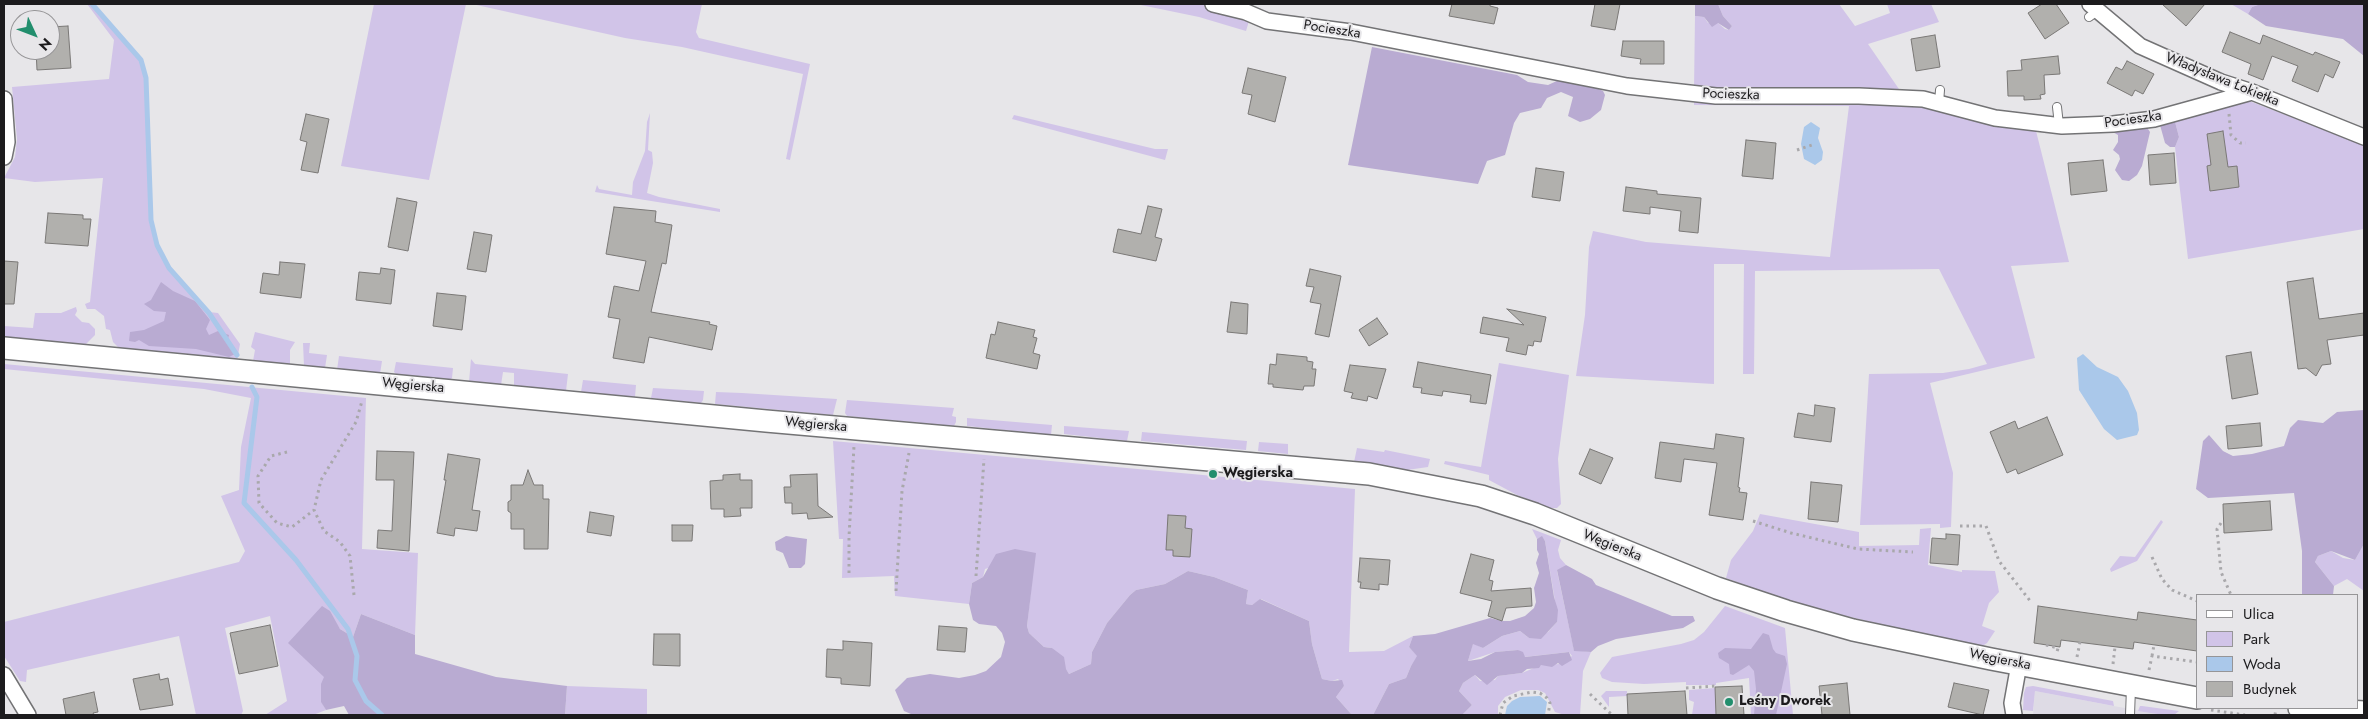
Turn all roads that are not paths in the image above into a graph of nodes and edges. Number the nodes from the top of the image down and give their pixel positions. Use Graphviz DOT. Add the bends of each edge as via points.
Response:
graph roads {
  1 [pos="1212,4"];
  2 [pos="2092,11"];
  3 [pos="2252,92"];
  4 [pos="4,99"];
  5 [pos="2057,107"];
  6 [pos="2059,125"];
  7 [pos="2364,137"];
  8 [pos="4,157"];
  9 [pos="4,348"];
  10 [pos="2019,664"];
  11 [pos="4,675"];
  12 [pos="2132,686"];
  13 [pos="2196,698"];
  14 [pos="2315,709"];
  15 [pos="2364,712"];
  16 [pos="28,715"];
  17 [pos="2014,715"];
  18 [pos="2130,715"];
  1 -- 6 [label="street, Pocieszka" via="1267,21 1398,38 1646,88 1716,96 1923,99 1939,96 1995,118"];
  2 -- 3 [label="street, Władysława Łokietka" via="2140,46 2221,82"];
  3 -- 6 [label="street, Pocieszka" via="2154,119"];
  3 -- 7 [label="street, Władysława Łokietka"];
  4 -- 8 [label="street" via="7,142"];
  5 -- 6 [label="lane"];
  9 -- 10 [label="main road, Węgierska" via="766,421 1368,474 1481,496 1535,514 1714,587 1786,611 1853,630"];
  10 -- 12 [label="main road, Węgierska"];
  10 -- 17 [label="street" via="2012,703"];
  11 -- 16 [label="street"];
  12 -- 13 [label="main road, Węgierska"];
  12 -- 18 [label="lane"];
  14 -- 15 [label="main road"];
}
